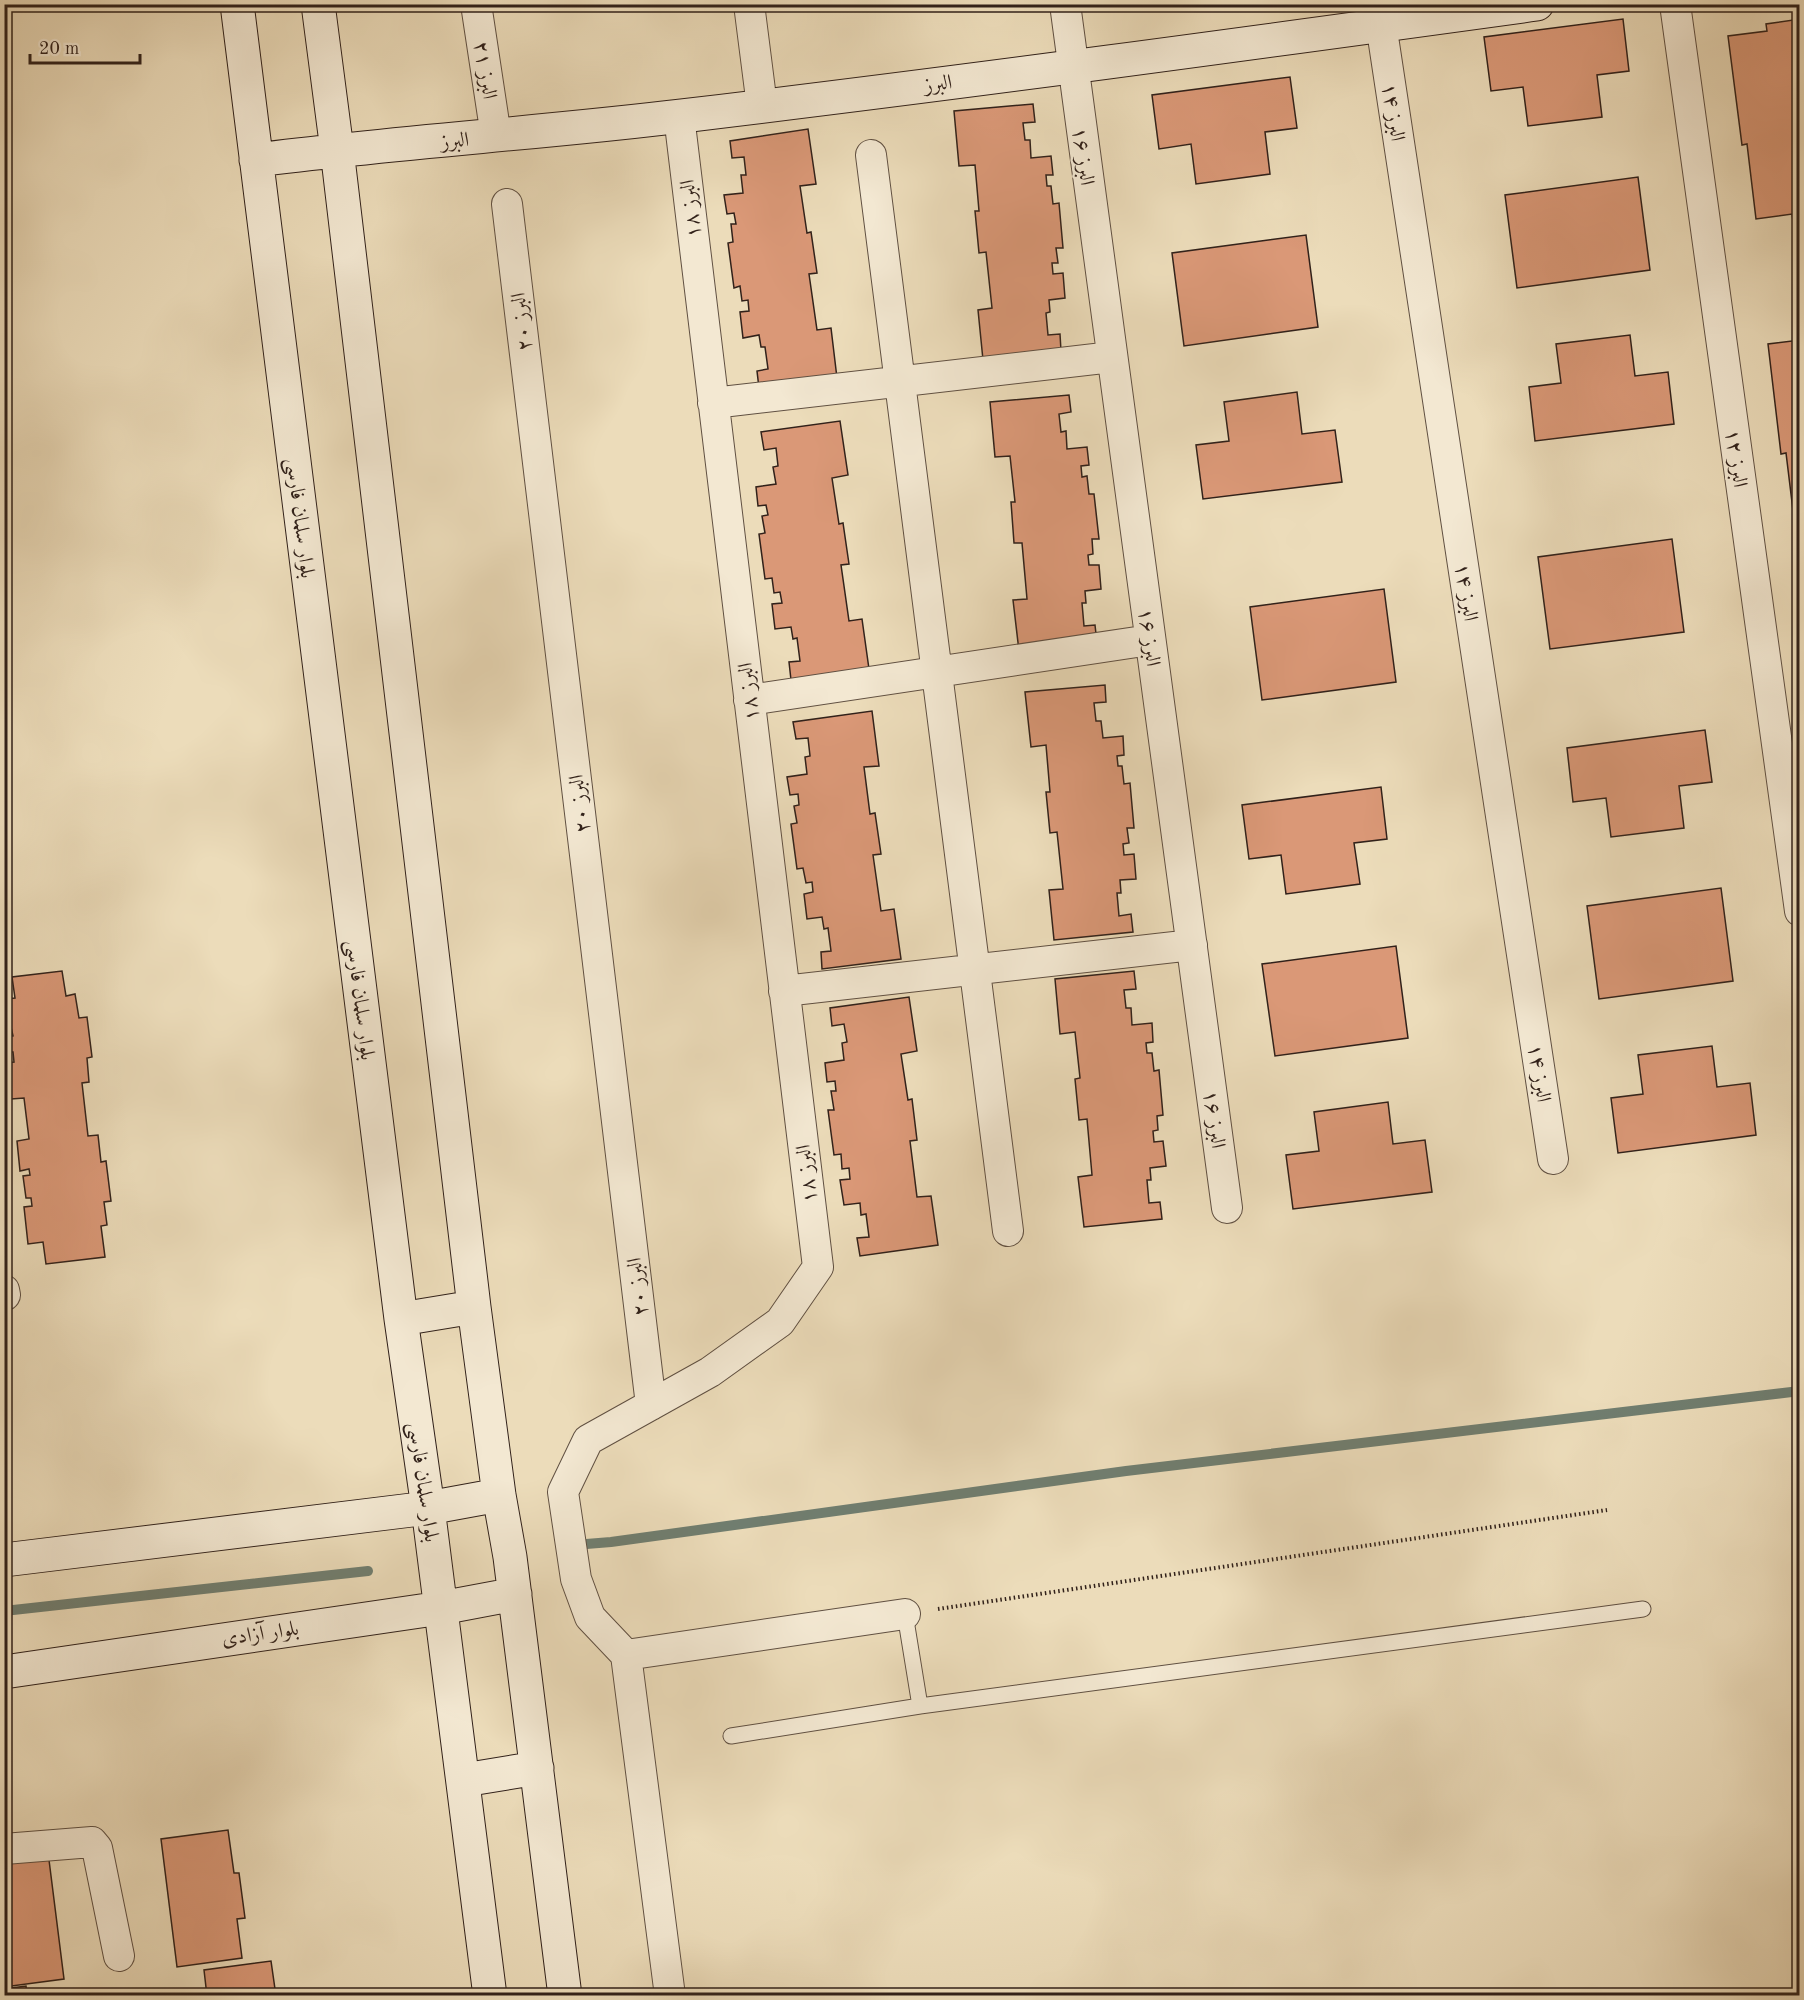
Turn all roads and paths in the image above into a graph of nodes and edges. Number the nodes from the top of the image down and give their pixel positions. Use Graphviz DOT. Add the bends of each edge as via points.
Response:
graph roads {
  1 [pos="237,4"];
  2 [pos="318,4"];
  3 [pos="476,4"];
  4 [pos="749,4"];
  5 [pos="1065,4"];
  6 [pos="1537,4"];
  7 [pos="1675,4"];
  8 [pos="1379,15"];
  9 [pos="1072,66"];
  10 [pos="762,106"];
  11 [pos="679,116"];
  12 [pos="496,136"];
  13 [pos="337,150"];
  14 [pos="871,154"];
  15 [pos="256,160"];
  16 [pos="507,204"];
  17 [pos="1112,357"];
  18 [pos="900,382"];
  19 [pos="713,403"];
  20 [pos="1150,640"];
  21 [pos="937,671"];
  22 [pos="749,700"];
  23 [pos="1800,911"];
  24 [pos="1192,945"];
  25 [pos="974,968"];
  26 [pos="784,991"];
  27 [pos="1553,1159"];
  28 [pos="1227,1208"];
  29 [pos="1008,1231"];
  30 [pos="4,1290"];
  31 [pos="5,1295"];
  32 [pos="474,1307"];
  33 [pos="401,1319"];
  34 [pos="651,1405"];
  35 [pos="499,1495"];
  36 [pos="429,1508"];
  37 [pos="1607,1510"];
  38 [pos="4,1560"];
  39 [pos="515,1594"];
  40 [pos="441,1608"];
  41 [pos="1643,1609"];
  42 [pos="905,1614"];
  43 [pos="626,1655"];
  44 [pos="4,1672"];
  45 [pos="920,1706"];
  46 [pos="731,1736"];
  47 [pos="537,1768"];
  48 [pos="464,1780"];
  49 [pos="4,1849"];
  50 [pos="118,1956"];
  51 [pos="490,1995"];
  52 [pos="565,1995"];
  53 [pos="670,1995"];
  1 -- 15 [label="main road, بلوار سلمان فارسی"];
  2 -- 13 [label="main road"];
  3 -- 12 [label="street, البرز ۲۱"];
  4 -- 10 [label="street"];
  5 -- 9 [label="street, البرز ۱۶"];
  6 -- 8 [label="main road, البرز"];
  7 -- 23 [label="street, البرز ۱۲"];
  8 -- 9 [label="main road, البرز"];
  8 -- 27 [label="street, البرز ۱۴"];
  9 -- 10 [label="main road, البرز"];
  9 -- 17 [label="street, البرز ۱۶"];
  10 -- 11 [label="main road, البرز"];
  11 -- 12 [label="main road, البرز"];
  11 -- 19 [label="street, البرز ۱۸"];
  12 -- 13 [label="main road, البرز"];
  13 -- 15 [label="main road, البرز"];
  13 -- 32 [label="main road"];
  14 -- 18 [label="street"];
  15 -- 33 [label="main road, بلوار سلمان فارسی"];
  16 -- 34 [label="street, البرز ۲۰"];
  17 -- 18 [label="street"];
  17 -- 20 [label="street, البرز ۱۶"];
  18 -- 19 [label="street"];
  18 -- 21 [label="street"];
  19 -- 22 [label="street, البرز ۱۸"];
  20 -- 21 [label="street"];
  20 -- 24 [label="street, البرز ۱۶"];
  21 -- 22 [label="street"];
  21 -- 25 [label="street"];
  22 -- 26 [label="street, البرز ۱۸"];
  24 -- 25 [label="street"];
  24 -- 28 [label="street, البرز ۱۶"];
  25 -- 26 [label="street"];
  25 -- 29 [label="street"];
  26 -- 34 [label="street, البرز ۱۸" via="818,1267 780,1322 711,1372"];
  30 -- 31 [label="street"];
  32 -- 33 [label="main road"];
  32 -- 35 [label="main road"];
  33 -- 36 [label="main road, بلوار سلمان فارسی"];
  34 -- 43 [label="street" via="588,1440 563,1492 576,1579 590,1617"];
  35 -- 36 [label="main road"];
  35 -- 39 [label="main road"];
  36 -- 38 [label="main road"];
  36 -- 40 [label="main road, بلوار سلمان فارسی"];
  37 -- 42 [label="path"];
  39 -- 40 [label="main road, بلوار آزادی"];
  39 -- 47 [label="main road"];
  40 -- 44 [label="main road, بلوار آزادی"];
  40 -- 48 [label="main road, بلوار سلمان فارسی"];
  41 -- 45 [label="lane"];
  42 -- 43 [label="street"];
  42 -- 45 [label="lane"];
  43 -- 53 [label="street"];
  45 -- 46 [label="lane"];
  47 -- 48 [label="main road"];
  47 -- 52 [label="main road"];
  48 -- 51 [label="main road, بلوار سلمان فارسی"];
  49 -- 50 [label="street" via="92,1842 97,1848"];
}
